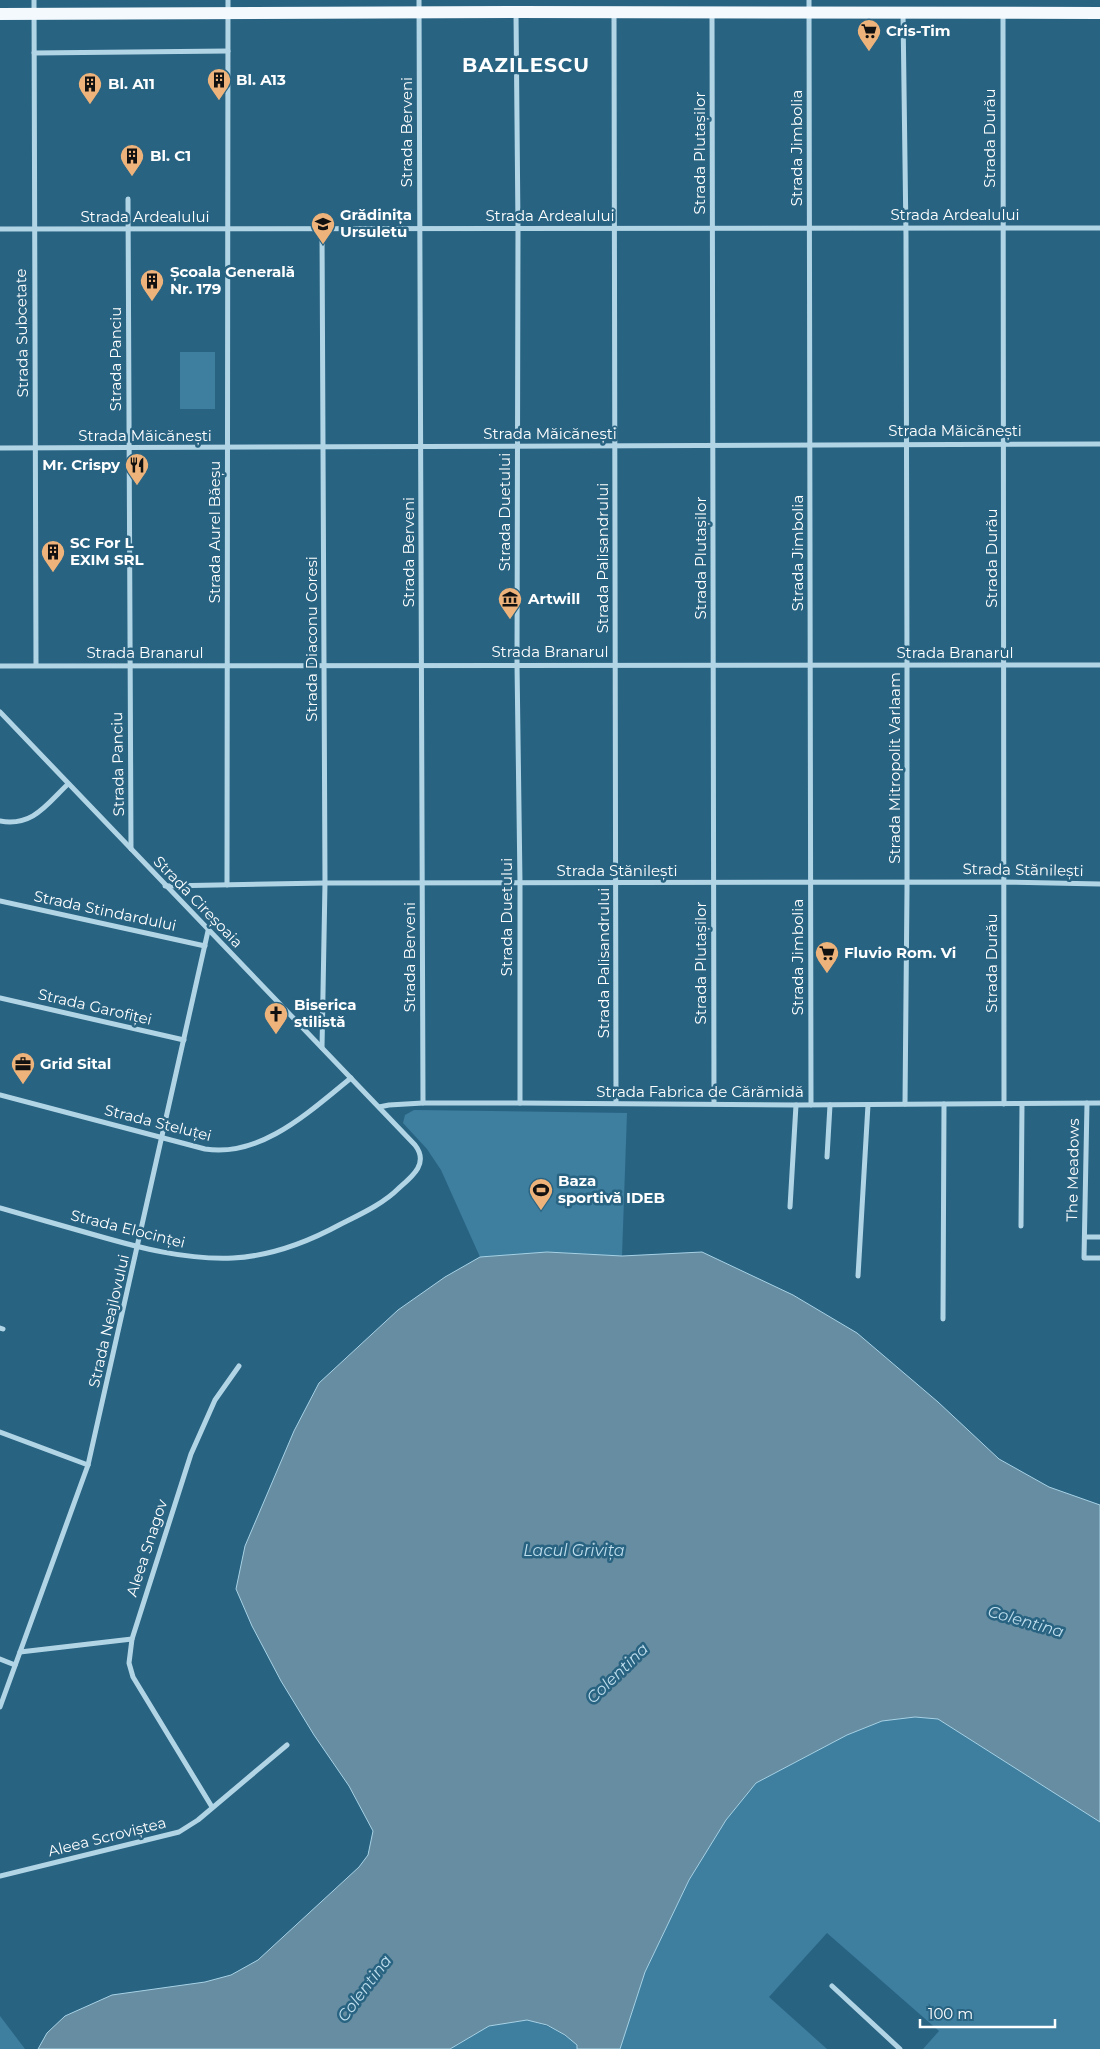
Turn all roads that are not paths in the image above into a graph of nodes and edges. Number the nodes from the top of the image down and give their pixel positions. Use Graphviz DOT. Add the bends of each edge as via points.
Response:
graph roads {
  1 [pos="34,0"];
  2 [pos="228,0"];
  3 [pos="419,6"];
  4 [pos="809,6"];
  5 [pos="516,12"];
  6 [pos="614,12"];
  7 [pos="712,12"];
  8 [pos="903,12"];
  9 [pos="1003,13"];
  10 [pos="1100,13"];
  11 [pos="0,14"];
  12 [pos="34,14"];
  13 [pos="229,14"];
  14 [pos="228,52"];
  15 [pos="34,53"];
  16 [pos="128,198"];
  17 [pos="518,228"];
  18 [pos="712,228"];
  19 [pos="810,228"];
  20 [pos="906,228"];
  21 [pos="1003,228"];
  22 [pos="1100,228"];
  23 [pos="0,229"];
  24 [pos="34,229"];
  25 [pos="128,229"];
  26 [pos="227,229"];
  27 [pos="322,229"];
  28 [pos="420,229"];
  29 [pos="616,229"];
  30 [pos="1004,443"];
  31 [pos="906,444"];
  32 [pos="1100,444"];
  33 [pos="712,445"];
  34 [pos="810,445"];
  35 [pos="517,446"];
  36 [pos="615,446"];
  37 [pos="421,447"];
  38 [pos="0,448"];
  39 [pos="36,448"];
  40 [pos="129,448"];
  41 [pos="228,448"];
  42 [pos="324,448"];
  43 [pos="517,664"];
  44 [pos="129,665"];
  45 [pos="227,665"];
  46 [pos="325,665"];
  47 [pos="422,665"];
  48 [pos="615,665"];
  49 [pos="714,665"];
  50 [pos="1005,665"];
  51 [pos="1100,665"];
  52 [pos="0,666"];
  53 [pos="36,666"];
  54 [pos="810,666"];
  55 [pos="907,666"];
  56 [pos="0,712"];
  57 [pos="68,784"];
  58 [pos="0,821"];
  59 [pos="131,850"];
  60 [pos="811,882"];
  61 [pos="908,882"];
  62 [pos="1004,882"];
  63 [pos="325,883"];
  64 [pos="422,883"];
  65 [pos="520,883"];
  66 [pos="616,883"];
  67 [pos="713,883"];
  68 [pos="1100,884"];
  69 [pos="227,885"];
  70 [pos="165,886"];
  71 [pos="0,901"];
  72 [pos="208,931"];
  73 [pos="205,946"];
  74 [pos="0,998"];
  75 [pos="184,1040"];
  76 [pos="322,1048"];
  77 [pos="350,1078"];
  78 [pos="0,1095"];
  79 [pos="520,1103"];
  80 [pos="616,1103"];
  81 [pos="1086,1103"];
  82 [pos="1100,1103"];
  83 [pos="423,1104"];
  84 [pos="714,1104"];
  85 [pos="905,1104"];
  86 [pos="944,1104"];
  87 [pos="1004,1104"];
  88 [pos="1022,1104"];
  89 [pos="796,1105"];
  90 [pos="811,1105"];
  91 [pos="830,1105"];
  92 [pos="868,1105"];
  93 [pos="379,1107"];
  94 [pos="162,1138"];
  95 [pos="827,1157"];
  96 [pos="790,1207"];
  97 [pos="0,1208"];
  98 [pos="1021,1226"];
  99 [pos="1085,1237"];
  100 [pos="1100,1237"];
  101 [pos="138,1247"];
  102 [pos="1100,1258"];
  103 [pos="858,1276"];
  104 [pos="943,1319"];
  105 [pos="239,1366"];
  106 [pos="0,1432"];
  107 [pos="88,1466"];
  108 [pos="132,1639"];
  109 [pos="20,1652"];
  110 [pos="0,1660"];
  111 [pos="15,1665"];
  112 [pos="0,1707"];
  113 [pos="287,1745"];
  114 [pos="212,1807"];
  115 [pos="0,1876"];
  116 [pos="832,1986"];
  117 [pos="900,2049"];
  1 -- 12 [label="street, Strada Subcetate"];
  2 -- 13 [label="street, Strada Aurel Băeșu"];
  3 -- 5 [label="main road"];
  3 -- 13 [label="main road"];
  3 -- 28 [label="street, Strada Berveni"];
  4 -- 7 [label="main road"];
  4 -- 8 [label="main road"];
  4 -- 19 [label="street, Strada Jimbolia"];
  5 -- 6 [label="main road"];
  5 -- 17 [label="street, Strada Duetului"];
  6 -- 7 [label="main road"];
  6 -- 29 [label="street, Strada Palisandrului"];
  7 -- 18 [label="street, Strada Plutașilor"];
  8 -- 9 [label="main road"];
  8 -- 20 [label="street, Strada Mitropolit Varlaam"];
  9 -- 10 [label="main road"];
  9 -- 21 [label="street, Strada Durău"];
  11 -- 12 [label="main road"];
  12 -- 13 [label="main road"];
  12 -- 15 [label="street, Strada Subcetate"];
  13 -- 14 [label="street, Strada Aurel Băeșu"];
  14 -- 15 [label="street"];
  14 -- 26 [label="street, Strada Aurel Băeșu"];
  15 -- 24 [label="street, Strada Subcetate"];
  16 -- 25 [label="street, Strada Panciu"];
  17 -- 28 [label="street, Strada Ardealului"];
  17 -- 29 [label="street, Strada Ardealului"];
  17 -- 35 [label="street, Strada Duetului"];
  18 -- 19 [label="street, Strada Ardealului"];
  18 -- 29 [label="street, Strada Ardealului"];
  18 -- 33 [label="street, Strada Plutașilor"];
  19 -- 20 [label="street, Strada Ardealului"];
  19 -- 34 [label="street, Strada Jimbolia"];
  20 -- 21 [label="street, Strada Ardealului"];
  20 -- 31 [label="street, Strada Mitropolit Varlaam"];
  21 -- 22 [label="street, Strada Ardealului"];
  21 -- 30 [label="street, Strada Durău"];
  23 -- 24 [label="street, Strada Ardealului"];
  24 -- 25 [label="street, Strada Ardealului"];
  24 -- 39 [label="street, Strada Subcetate"];
  25 -- 26 [label="street, Strada Ardealului"];
  25 -- 40 [label="street, Strada Panciu"];
  26 -- 27 [label="street, Strada Ardealului"];
  26 -- 41 [label="street, Strada Aurel Băeșu"];
  27 -- 28 [label="street, Strada Ardealului"];
  27 -- 42 [label="street, Strada Diaconu Coresi"];
  28 -- 37 [label="street, Strada Berveni"];
  29 -- 36 [label="street, Strada Palisandrului"];
  30 -- 31 [label="street, Strada Măicănești"];
  30 -- 32 [label="street, Strada Măicănești"];
  30 -- 50 [label="street, Strada Durău"];
  31 -- 34 [label="street, Strada Măicănești"];
  31 -- 55 [label="street, Strada Mitropolit Varlaam"];
  33 -- 34 [label="street, Strada Măicănești"];
  33 -- 36 [label="street, Strada Măicănești"];
  33 -- 49 [label="street, Strada Plutașilor"];
  34 -- 54 [label="street, Strada Jimbolia"];
  35 -- 36 [label="street, Strada Măicănești"];
  35 -- 37 [label="street, Strada Măicănești"];
  35 -- 43 [label="street, Strada Duetului"];
  36 -- 48 [label="street, Strada Palisandrului"];
  37 -- 42 [label="street, Strada Măicănești"];
  37 -- 47 [label="street, Strada Berveni"];
  38 -- 39 [label="street, Strada Măicănești"];
  39 -- 40 [label="street, Strada Măicănești"];
  39 -- 53 [label="street, Strada Subcetate"];
  40 -- 41 [label="street, Strada Măicănești"];
  40 -- 44 [label="street, Strada Panciu"];
  41 -- 42 [label="street, Strada Măicănești"];
  41 -- 45 [label="street, Strada Aurel Băeșu"];
  42 -- 46 [label="street, Strada Diaconu Coresi"];
  43 -- 47 [label="street, Strada Branarul"];
  43 -- 48 [label="street, Strada Branarul"];
  43 -- 65 [label="street, Strada Duetului"];
  44 -- 45 [label="street, Strada Branarul"];
  44 -- 53 [label="street, Strada Branarul"];
  44 -- 59 [label="street, Strada Panciu"];
  45 -- 46 [label="street, Strada Branarul"];
  45 -- 69 [label="street, Strada Aurel Băeșu"];
  46 -- 47 [label="street, Strada Branarul"];
  46 -- 63 [label="street, Strada Diaconu Coresi"];
  47 -- 64 [label="street, Strada Berveni"];
  48 -- 49 [label="street, Strada Branarul"];
  48 -- 66 [label="street, Strada Palisandrului"];
  49 -- 54 [label="street, Strada Branarul"];
  49 -- 67 [label="street, Strada Plutașilor"];
  50 -- 51 [label="street, Strada Branarul"];
  50 -- 55 [label="street, Strada Branarul"];
  50 -- 62 [label="street, Strada Durău"];
  52 -- 53 [label="street, Strada Branarul"];
  54 -- 55 [label="street, Strada Branarul"];
  54 -- 60 [label="street, Strada Jimbolia"];
  55 -- 61 [label="street, Strada Mitropolit Varlaam"];
  56 -- 57 [label="street, Strada Cireșoaia"];
  57 -- 58 [label="street" via="33,817 19,822"];
  57 -- 59 [label="street, Strada Cireșoaia"];
  59 -- 70 [label="street, Strada Cireșoaia"];
  60 -- 61 [label="street, Strada Stănilești"];
  60 -- 67 [label="street, Strada Stănilești"];
  60 -- 90 [label="street, Strada Jimbolia"];
  61 -- 62 [label="street, Strada Stănilești"];
  61 -- 85 [label="street, Strada Mitropolit Varlaam"];
  62 -- 68 [label="street, Strada Stănilești"];
  62 -- 87 [label="street, Strada Durău"];
  63 -- 64 [label="street, Strada Stănilești"];
  63 -- 69 [label="street, Strada Stănilești"];
  63 -- 76 [label="street, Strada Diaconu Coresi"];
  64 -- 65 [label="street, Strada Stănilești"];
  64 -- 83 [label="street, Strada Berveni"];
  65 -- 66 [label="street, Strada Stănilești"];
  65 -- 79 [label="street, Strada Duetului"];
  66 -- 67 [label="street, Strada Stănilești"];
  66 -- 80 [label="street, Strada Palisandrului"];
  67 -- 84 [label="street, Strada Plutașilor"];
  69 -- 70 [label="street, Strada Stănilești"];
  70 -- 72 [label="street, Strada Cireșoaia"];
  71 -- 73 [label="street, Strada Stindardului"];
  72 -- 73 [label="street, Strada Neajlovului"];
  72 -- 76 [label="street, Strada Cireșoaia"];
  73 -- 75 [label="street, Strada Neajlovului"];
  74 -- 75 [label="street, Strada Garofiței"];
  75 -- 94 [label="street, Strada Neajlovului"];
  76 -- 77 [label="street, Strada Cireșoaia"];
  77 -- 93 [label="street, Strada Cireșoaia"];
  77 -- 94 [label="street, Strada Steluței" via="288,1126 242,1148 217,1151"];
  78 -- 94 [label="street, Strada Steluței"];
  79 -- 80 [label="street, Strada Fabrica de Cărămidă"];
  79 -- 83 [label="street, Strada Fabrica de Cărămidă"];
  80 -- 84 [label="street, Strada Fabrica de Cărămidă"];
  81 -- 82 [label="street, Strada Fabrica de Cărămidă"];
  81 -- 88 [label="street, Strada Fabrica de Cărămidă"];
  81 -- 99 [label="street, The Meadows"];
  83 -- 93 [label="street, Strada Fabrica de Cărămidă"];
  84 -- 89 [label="street, Strada Fabrica de Cărămidă"];
  85 -- 86 [label="street, Strada Fabrica de Cărămidă"];
  85 -- 92 [label="street, Strada Fabrica de Cărămidă"];
  86 -- 87 [label="street, Strada Fabrica de Cărămidă"];
  86 -- 104 [label="street"];
  87 -- 88 [label="street, Strada Fabrica de Cărămidă"];
  88 -- 98 [label="street"];
  89 -- 90 [label="street, Strada Fabrica de Cărămidă"];
  89 -- 96 [label="street"];
  90 -- 91 [label="street, Strada Fabrica de Cărămidă"];
  91 -- 92 [label="street, Strada Fabrica de Cărămidă"];
  91 -- 95 [label="street"];
  92 -- 103 [label="street"];
  93 -- 101 [label="street, Strada Elocinței" via="420,1152 421,1163 397,1191 354,1218 323,1234 260,1255 209,1258"];
  94 -- 101 [label="street, Strada Neajlovului"];
  97 -- 101 [label="street, Strada Elocinței"];
  99 -- 100 [label="street, The Meadows"];
  99 -- 102 [label="street, The Meadows" via="1084,1258"];
  101 -- 107 [label="street, Strada Neajlovului"];
  105 -- 108 [label="street, Aleea Snagov" via="215,1400 191,1454"];
  106 -- 107 [label="street"];
  107 -- 109 [label="street, Strada Neajlovului"];
  108 -- 109 [label="street"];
  108 -- 114 [label="street" via="129,1663 133,1677"];
  109 -- 111 [label="street, Strada Neajlovului"];
  110 -- 111 [label="street"];
  111 -- 112 [label="street, Strada Neajlovului"];
  113 -- 114 [label="street, Aleea Scroviștea"];
  114 -- 115 [label="street, Aleea Scroviștea" via="179,1832"];
  116 -- 117 [label="street"];
}
